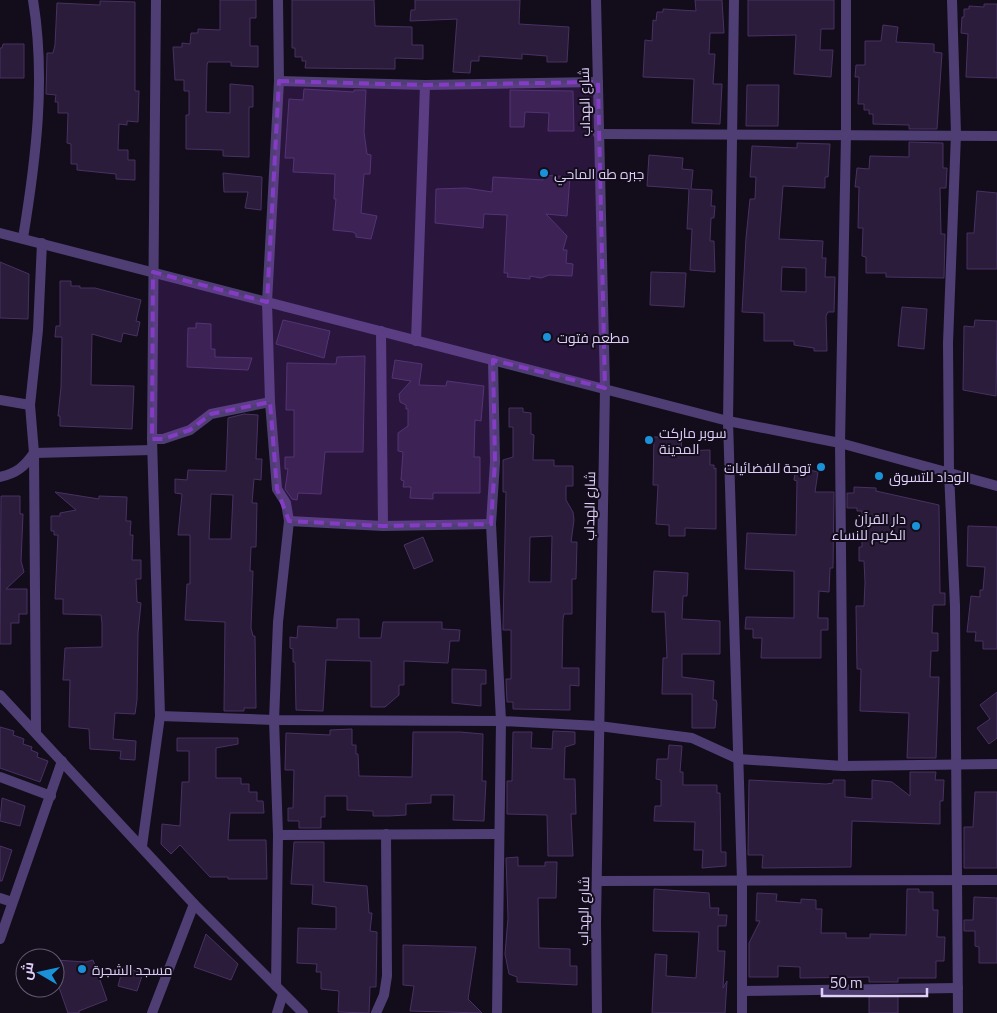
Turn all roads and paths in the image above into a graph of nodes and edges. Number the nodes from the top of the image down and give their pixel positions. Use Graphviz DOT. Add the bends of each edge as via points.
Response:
graph roads {
  1 [pos="33,0"];
  2 [pos="156,0"];
  3 [pos="278,0"];
  4 [pos="596,0"];
  5 [pos="734,0"];
  6 [pos="846,0"];
  7 [pos="952,0"];
  8 [pos="279,81"];
  9 [pos="598,82"];
  10 [pos="425,85"];
  11 [pos="598,134"];
  12 [pos="956,134"];
  13 [pos="734,135"];
  14 [pos="846,135"];
  15 [pos="997,136"];
  16 [pos="0,233"];
  17 [pos="23,238"];
  18 [pos="42,243"];
  19 [pos="153,272"];
  20 [pos="267,302"];
  21 [pos="381,331"];
  22 [pos="416,341"];
  23 [pos="493,360"];
  24 [pos="605,388"];
  25 [pos="0,400"];
  26 [pos="270,402"];
  27 [pos="30,405"];
  28 [pos="728,421"];
  29 [pos="152,439"];
  30 [pos="840,443"];
  31 [pos="152,450"];
  32 [pos="34,452"];
  33 [pos="949,472"];
  34 [pos="0,477"];
  35 [pos="997,486"];
  36 [pos="289,521"];
  37 [pos="490,524"];
  38 [pos="383,526"];
  39 [pos="0,695"];
  40 [pos="160,716"];
  41 [pos="274,720"];
  42 [pos="501,721"];
  43 [pos="599,726"];
  44 [pos="36,731"];
  45 [pos="738,759"];
  46 [pos="62,761"];
  47 [pos="997,764"];
  48 [pos="955,765"];
  49 [pos="843,766"];
  50 [pos="0,777"];
  51 [pos="51,796"];
  52 [pos="386,834"];
  53 [pos="499,834"];
  54 [pos="278,835"];
  55 [pos="142,846"];
  56 [pos="957,880"];
  57 [pos="997,880"];
  58 [pos="597,881"];
  59 [pos="742,881"];
  60 [pos="0,898"];
  61 [pos="12,902"];
  62 [pos="194,904"];
  63 [pos="0,939"];
  64 [pos="958,988"];
  65 [pos="280,990"];
  66 [pos="742,990"];
  67 [pos="152,1013"];
  68 [pos="277,1013"];
  69 [pos="303,1013"];
  70 [pos="376,1013"];
  71 [pos="497,1013"];
  72 [pos="597,1013"];
  73 [pos="742,1013"];
  74 [pos="958,1013"];
  1 -- 17 [label="street" via="38,42 38,124"];
  2 -- 19 [label="street"];
  3 -- 8 [label="street"];
  4 -- 9 [label="street, شارع الهداب"];
  5 -- 13 [label="street"];
  6 -- 14 [label="street"];
  7 -- 12 [label="street"];
  8 -- 10 [label="street"];
  8 -- 20 [label="street"];
  9 -- 10 [label="street"];
  9 -- 11 [label="street, شارع الهداب"];
  10 -- 22 [label="street"];
  11 -- 13 [label="street"];
  11 -- 24 [label="street, شارع الهداب"];
  12 -- 14 [label="street"];
  12 -- 15 [label="street"];
  12 -- 33 [label="street" via="948,343"];
  13 -- 14 [label="street"];
  13 -- 28 [label="street"];
  14 -- 30 [label="street"];
  16 -- 17 [label="street"];
  17 -- 18 [label="street"];
  18 -- 19 [label="street"];
  18 -- 27 [label="street"];
  19 -- 20 [label="street"];
  19 -- 29 [label="street"];
  20 -- 21 [label="street"];
  20 -- 26 [label="street"];
  21 -- 22 [label="street"];
  21 -- 38 [label="street"];
  22 -- 23 [label="street"];
  23 -- 24 [label="street"];
  23 -- 37 [label="street" via="495,462"];
  24 -- 28 [label="street"];
  24 -- 43 [label="street, شارع الهداب"];
  25 -- 27 [label="street"];
  26 -- 29 [label="street" via="211,414 190,430 163,439"];
  26 -- 36 [label="street" via="277,488 286,503"];
  27 -- 32 [label="street"];
  28 -- 30 [label="street"];
  28 -- 45 [label="street"];
  29 -- 31 [label="street"];
  30 -- 33 [label="street"];
  30 -- 49 [label="street"];
  31 -- 32 [label="street"];
  31 -- 40 [label="street"];
  32 -- 34 [label="street" via="24,468"];
  32 -- 44 [label="street"];
  33 -- 35 [label="street"];
  33 -- 48 [label="street" via="955,606"];
  36 -- 38 [label="street"];
  36 -- 41 [label="street" via="278,622"];
  37 -- 38 [label="street"];
  37 -- 42 [label="street"];
  39 -- 44 [label="street"];
  40 -- 41 [label="street"];
  40 -- 55 [label="street"];
  41 -- 42 [label="street"];
  41 -- 54 [label="street"];
  42 -- 43 [label="street"];
  42 -- 53 [label="street"];
  43 -- 45 [label="street" via="692,738"];
  43 -- 58 [label="street, شارع الهداب"];
  44 -- 46 [label="street"];
  45 -- 49 [label="street"];
  45 -- 59 [label="street"];
  46 -- 51 [label="street"];
  46 -- 55 [label="street"];
  47 -- 48 [label="street"];
  48 -- 49 [label="street"];
  48 -- 56 [label="street"];
  50 -- 51 [label="street"];
  51 -- 61 [label="street"];
  52 -- 53 [label="street"];
  52 -- 54 [label="street"];
  52 -- 70 [label="street" via="387,976 384,995"];
  53 -- 71 [label="street"];
  54 -- 65 [label="street"];
  55 -- 62 [label="street"];
  56 -- 57 [label="street"];
  56 -- 59 [label="street"];
  56 -- 64 [label="street"];
  58 -- 59 [label="street"];
  58 -- 72 [label="street, شارع الهداب"];
  59 -- 66 [label="street"];
  60 -- 61 [label="street"];
  61 -- 63 [label="street"];
  62 -- 65 [label="street"];
  62 -- 67 [label="street"];
  64 -- 66 [label="street"];
  64 -- 74 [label="street"];
  65 -- 68 [label="street"];
  65 -- 69 [label="street"];
  66 -- 73 [label="street"];
}
